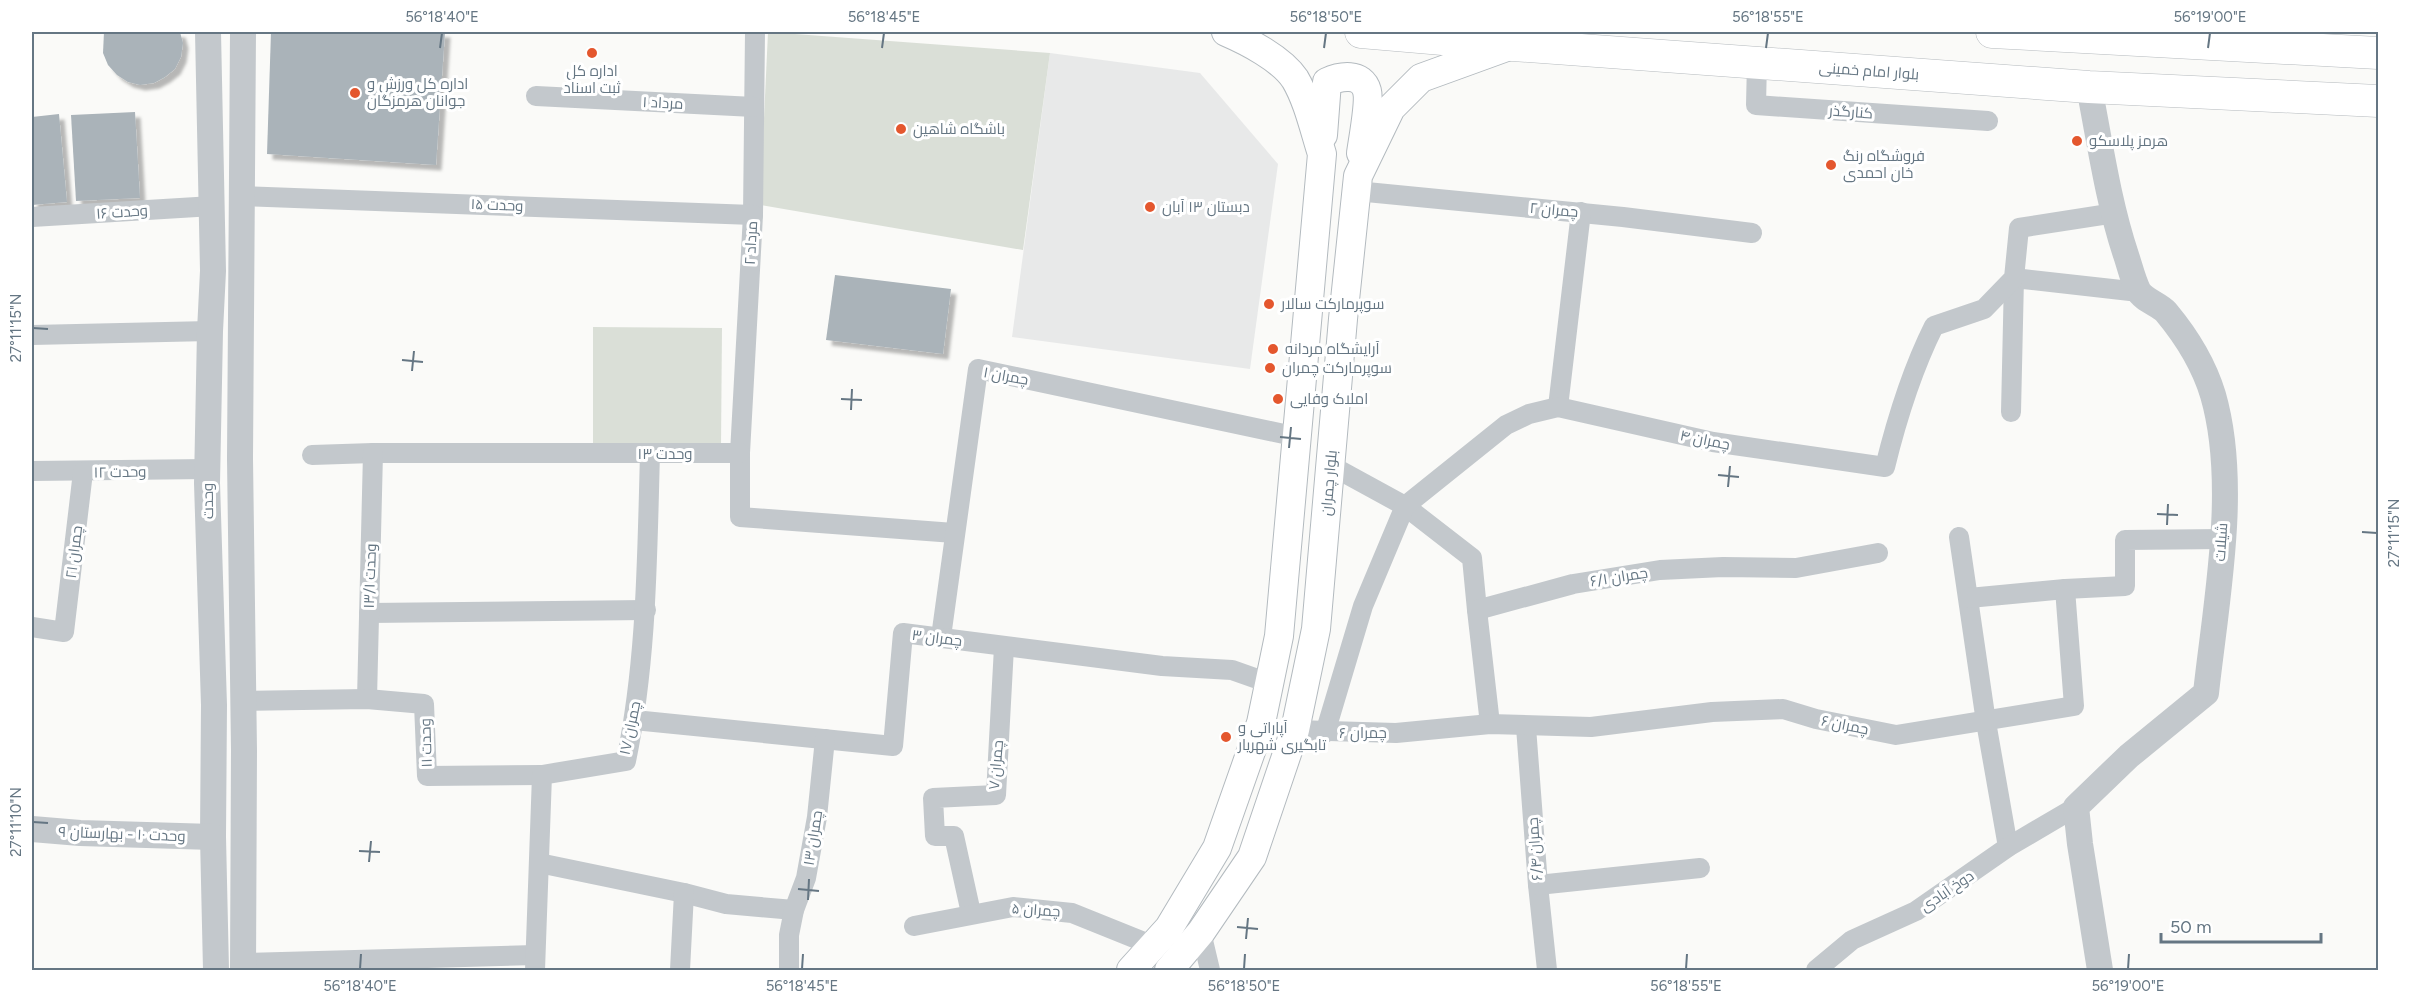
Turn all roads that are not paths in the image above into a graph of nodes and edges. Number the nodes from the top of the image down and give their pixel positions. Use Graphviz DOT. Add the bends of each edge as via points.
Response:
graph roads {
  1 [pos="208,32"];
  2 [pos="243,32"];
  3 [pos="755,32"];
  4 [pos="1226,32"];
  5 [pos="1361,32"];
  6 [pos="1992,32"];
  7 [pos="1513,45"];
  8 [pos="2379,53"];
  9 [pos="1757,62"];
  10 [pos="2089,87"];
  11 [pos="536,96"];
  12 [pos="2379,101"];
  13 [pos="754,107"];
  14 [pos="1988,121"];
  15 [pos="1322,154"];
  16 [pos="1357,183"];
  17 [pos="242,196"];
  18 [pos="213,206"];
  19 [pos="1581,212"];
  20 [pos="2115,213"];
  21 [pos="753,215"];
  22 [pos="32,217"];
  23 [pos="1752,233"];
  24 [pos="2014,278"];
  25 [pos="2139,292"];
  26 [pos="210,331"];
  27 [pos="32,336"];
  28 [pos="1558,408"];
  29 [pos="2011,412"];
  30 [pos="1298,437"];
  31 [pos="373,453"];
  32 [pos="740,453"];
  33 [pos="650,454"];
  34 [pos="312,455"];
  35 [pos="1330,465"];
  36 [pos="208,469"];
  37 [pos="32,471"];
  38 [pos="83,472"];
  39 [pos="1405,506"];
  40 [pos="954,532"];
  41 [pos="1959,537"];
  42 [pos="2223,539"];
  43 [pos="1878,553"];
  44 [pos="2065,589"];
  45 [pos="1969,598"];
  46 [pos="646,610"];
  47 [pos="1477,610"];
  48 [pos="369,613"];
  49 [pos="32,627"];
  50 [pos="941,638"];
  51 [pos="1004,647"];
  52 [pos="1269,683"];
  53 [pos="367,699"];
  54 [pos="244,701"];
  55 [pos="634,720"];
  56 [pos="1986,722"];
  57 [pos="1261,723"];
  58 [pos="1490,724"];
  59 [pos="1526,727"];
  60 [pos="1295,730"];
  61 [pos="1324,733"];
  62 [pos="825,740"];
  63 [pos="542,775"];
  64 [pos="2076,807"];
  65 [pos="32,829"];
  66 [pos="213,837"];
  67 [pos="2008,847"];
  68 [pos="539,863"];
  69 [pos="1700,868"];
  70 [pos="1538,885"];
  71 [pos="244,887"];
  72 [pos="214,888"];
  73 [pos="684,893"];
  74 [pos="794,910"];
  75 [pos="971,913"];
  76 [pos="914,926"];
  77 [pos="1202,932"];
  78 [pos="1154,946"];
  79 [pos="535,963"];
  80 [pos="216,967"];
  81 [pos="243,967"];
  82 [pos="680,970"];
  83 [pos="789,970"];
  84 [pos="1131,970"];
  85 [pos="1169,970"];
  86 [pos="1210,970"];
  87 [pos="1547,970"];
  88 [pos="1816,970"];
  89 [pos="2100,970"];
  1 -- 18 [label="street, وحدت"];
  2 -- 17 [label="street"];
  3 -- 13 [label="street, مرداد ۲"];
  4 -- 15 [label="main road" via="1269,55 1294,77"];
  5 -- 7 [label="main road, بلوار امام خمینی"];
  6 -- 8 [label="main road"];
  7 -- 9 [label="main road, بلوار امام خمینی"];
  7 -- 16 [label="main road, بلوار چمران" via="1421,78 1391,108"];
  9 -- 10 [label="main road, بلوار امام خمینی"];
  9 -- 14 [label="street, کنارگذر" via="1756,105"];
  10 -- 12 [label="main road, بلوار امام خمینی"];
  10 -- 20 [label="street"];
  11 -- 13 [label="street, مرداد ۱"];
  13 -- 21 [label="street, مرداد ۲"];
  15 -- 16 [label="main road" via="1327,82 1338,77 1362,81 1368,92"];
  15 -- 30 [label="main road"];
  16 -- 19 [label="street, چمران ۲"];
  16 -- 35 [label="main road, بلوار چمران"];
  17 -- 21 [label="street, وحدت ۱۵"];
  17 -- 54 [label="street" via="240,459"];
  18 -- 22 [label="street, وحدت ۱۶"];
  18 -- 26 [label="street, وحدت"];
  19 -- 23 [label="street, چمران ۲"];
  19 -- 28 [label="street"];
  20 -- 24 [label="street" via="2019,228"];
  20 -- 25 [label="street"];
  21 -- 32 [label="street, مرداد ۲"];
  24 -- 25 [label="street"];
  24 -- 28 [label="street, چمران ۴" via="1984,309 1934,327 1916,362 1885,467 1713,442"];
  24 -- 29 [label="street"];
  25 -- 42 [label="street, شیلات" via="2165,311 2194,351 2212,394 2220,428"];
  26 -- 27 [label="street"];
  26 -- 36 [label="street, وحدت"];
  28 -- 39 [label="street, چمران ۴" via="1529,414 1506,425"];
  30 -- 40 [label="street, چمران ۱" via="978,369"];
  30 -- 52 [label="main road" via="1280,636"];
  31 -- 33 [label="street, وحدت ۱۳"];
  31 -- 34 [label="street, وحدت ۱۳"];
  31 -- 48 [label="street, وحدت ۱۳/۱"];
  32 -- 33 [label="street, وحدت ۱۳"];
  32 -- 40 [label="street" via="740,517"];
  33 -- 46 [label="street, چمران ۱۷"];
  35 -- 39 [label="street"];
  35 -- 60 [label="main road, بلوار چمران" via="1316,629"];
  36 -- 38 [label="street, وحدت ۱۲"];
  36 -- 66 [label="street, وحدت"];
  37 -- 38 [label="street, وحدت ۱۲"];
  38 -- 49 [label="street, چمران ۲۱" via="64,632"];
  39 -- 47 [label="street" via="1472,558"];
  39 -- 61 [label="street, چمران ۴" via="1363,606"];
  40 -- 50 [label="street, چمران ۱"];
  41 -- 45 [label="street"];
  42 -- 44 [label="street" via="2125,540 2125,586"];
  42 -- 64 [label="street, شیلات" via="2206,693 2129,756"];
  43 -- 47 [label="street, چمران ۶/۱" via="1796,568 1660,570 1573,584"];
  44 -- 45 [label="street"];
  44 -- 56 [label="street, چمران ۶" via="2074,706"];
  45 -- 56 [label="street"];
  46 -- 48 [label="street"];
  46 -- 55 [label="street, چمران ۱۷"];
  47 -- 58 [label="street"];
  48 -- 53 [label="street, وحدت ۱۳/۱"];
  50 -- 51 [label="street, چمران ۳"];
  50 -- 62 [label="street, چمران ۳" via="903,633 893,746"];
  51 -- 52 [label="street, چمران ۳" via="1162,666 1232,670"];
  51 -- 75 [label="street, چمران ۷" via="996,795 933,798 936,836 954,837"];
  52 -- 57 [label="main road"];
  53 -- 54 [label="street, وحدت ۱۱"];
  53 -- 63 [label="street, وحدت ۱۱" via="424,704 427,776"];
  54 -- 71 [label="street"];
  55 -- 62 [label="street, چمران ۳"];
  55 -- 63 [label="street, چمران ۱۷" via="626,761"];
  56 -- 59 [label="street, چمران ۶" via="1896,735 1783,709 1712,712 1591,727"];
  56 -- 67 [label="street"];
  57 -- 60 [label="main road"];
  57 -- 78 [label="main road" via="1217,848"];
  58 -- 59 [label="street, چمران ۶"];
  58 -- 61 [label="street, چمران ۶"];
  59 -- 70 [label="street, چمران ۶/۴"];
  60 -- 61 [label="street, چمران ۶"];
  60 -- 77 [label="main road, بلوار چمران" via="1252,856"];
  62 -- 74 [label="street, چمران ۱۳" via="806,878"];
  63 -- 68 [label="street"];
  64 -- 67 [label="street, دوخ آبادی"];
  64 -- 89 [label="street"];
  65 -- 66 [label="street, وحدت ۱۰ - بهارستان ۹"];
  66 -- 72 [label="street, وحدت"];
  67 -- 88 [label="street, دوخ آبادی" via="1916,911 1852,940"];
  68 -- 73 [label="street"];
  68 -- 79 [label="street"];
  69 -- 70 [label="street"];
  70 -- 87 [label="street, چمران ۶/۴"];
  71 -- 72 [label="street"];
  71 -- 81 [label="street"];
  72 -- 80 [label="street, وحدت"];
  73 -- 74 [label="street" via="726,904"];
  73 -- 82 [label="street"];
  74 -- 83 [label="street, چمران ۱۳"];
  75 -- 76 [label="street, چمران ۵"];
  75 -- 78 [label="street, چمران ۵" via="1013,907 1072,913"];
  77 -- 85 [label="main road, بلوار چمران"];
  77 -- 86 [label="street"];
  78 -- 84 [label="main road"];
  79 -- 81 [label="street"];
  80 -- 81 [label="street"];
}
